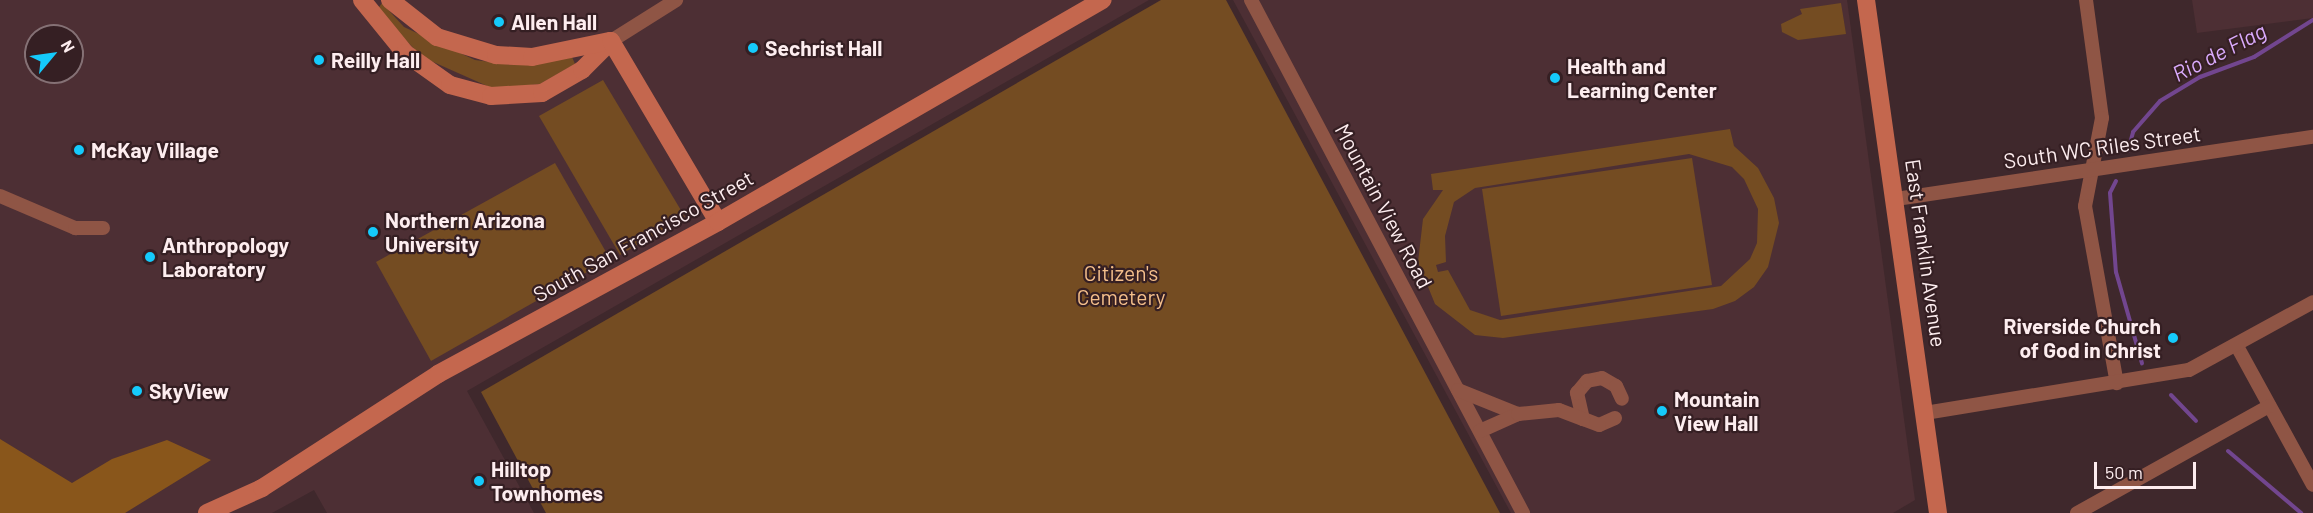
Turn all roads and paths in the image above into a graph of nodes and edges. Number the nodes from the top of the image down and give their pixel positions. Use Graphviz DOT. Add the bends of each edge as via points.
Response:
graph roads {
  1 [pos="362,0"];
  2 [pos="390,0"];
  3 [pos="675,0"];
  4 [pos="1102,0"];
  5 [pos="1251,0"];
  6 [pos="1866,0"];
  7 [pos="2086,0"];
  8 [pos="611,41"];
  9 [pos="2313,137"];
  10 [pos="2089,171"];
  11 [pos="0,196"];
  12 [pos="1896,199"];
  13 [pos="718,222"];
  14 [pos="103,228"];
  15 [pos="2313,302"];
  16 [pos="2238,348"];
  17 [pos="2116,382"];
  18 [pos="1458,390"];
  19 [pos="1576,393"];
  20 [pos="1622,399"];
  21 [pos="2269,406"];
  22 [pos="1559,410"];
  23 [pos="1925,413"];
  24 [pos="1518,414"];
  25 [pos="1615,418"];
  26 [pos="1583,419"];
  27 [pos="1480,431"];
  28 [pos="2313,485"];
  29 [pos="207,513"];
  30 [pos="1523,513"];
  31 [pos="1938,513"];
  32 [pos="2077,513"];
  1 -- 8 [label="street" via="405,52 450,85 491,96 542,93 582,70"];
  2 -- 8 [label="street" via="437,37 496,55 532,57"];
  3 -- 8 [label="street"];
  4 -- 13 [label="street, South San Francisco Street"];
  5 -- 18 [label="street, Mountain View Road"];
  6 -- 12 [label="street, East Franklin Avenue"];
  7 -- 10 [label="street" via="2102,118"];
  8 -- 13 [label="street"];
  9 -- 10 [label="street, South WC Riles Street"];
  10 -- 12 [label="street, South WC Riles Street"];
  10 -- 17 [label="street" via="2087,233"];
  11 -- 14 [label="street" via="75,228"];
  12 -- 23 [label="street, East Franklin Avenue"];
  13 -- 29 [label="street, South San Francisco Street" via="438,374 261,488"];
  15 -- 16 [label="street"];
  16 -- 17 [label="street" via="2189,370"];
  16 -- 21 [label="street"];
  17 -- 23 [label="street"];
  18 -- 24 [label="street"];
  18 -- 27 [label="street, Mountain View Road"];
  19 -- 20 [label="street" via="1587,381 1602,378 1616,386"];
  19 -- 22 [label="street"];
  19 -- 26 [label="street"];
  21 -- 28 [label="street"];
  21 -- 32 [label="street"];
  22 -- 24 [label="street"];
  22 -- 26 [label="street"];
  23 -- 31 [label="street, East Franklin Avenue"];
  24 -- 27 [label="street"];
  25 -- 26 [label="street" via="1599,425"];
  27 -- 30 [label="street, Mountain View Road"];
}
